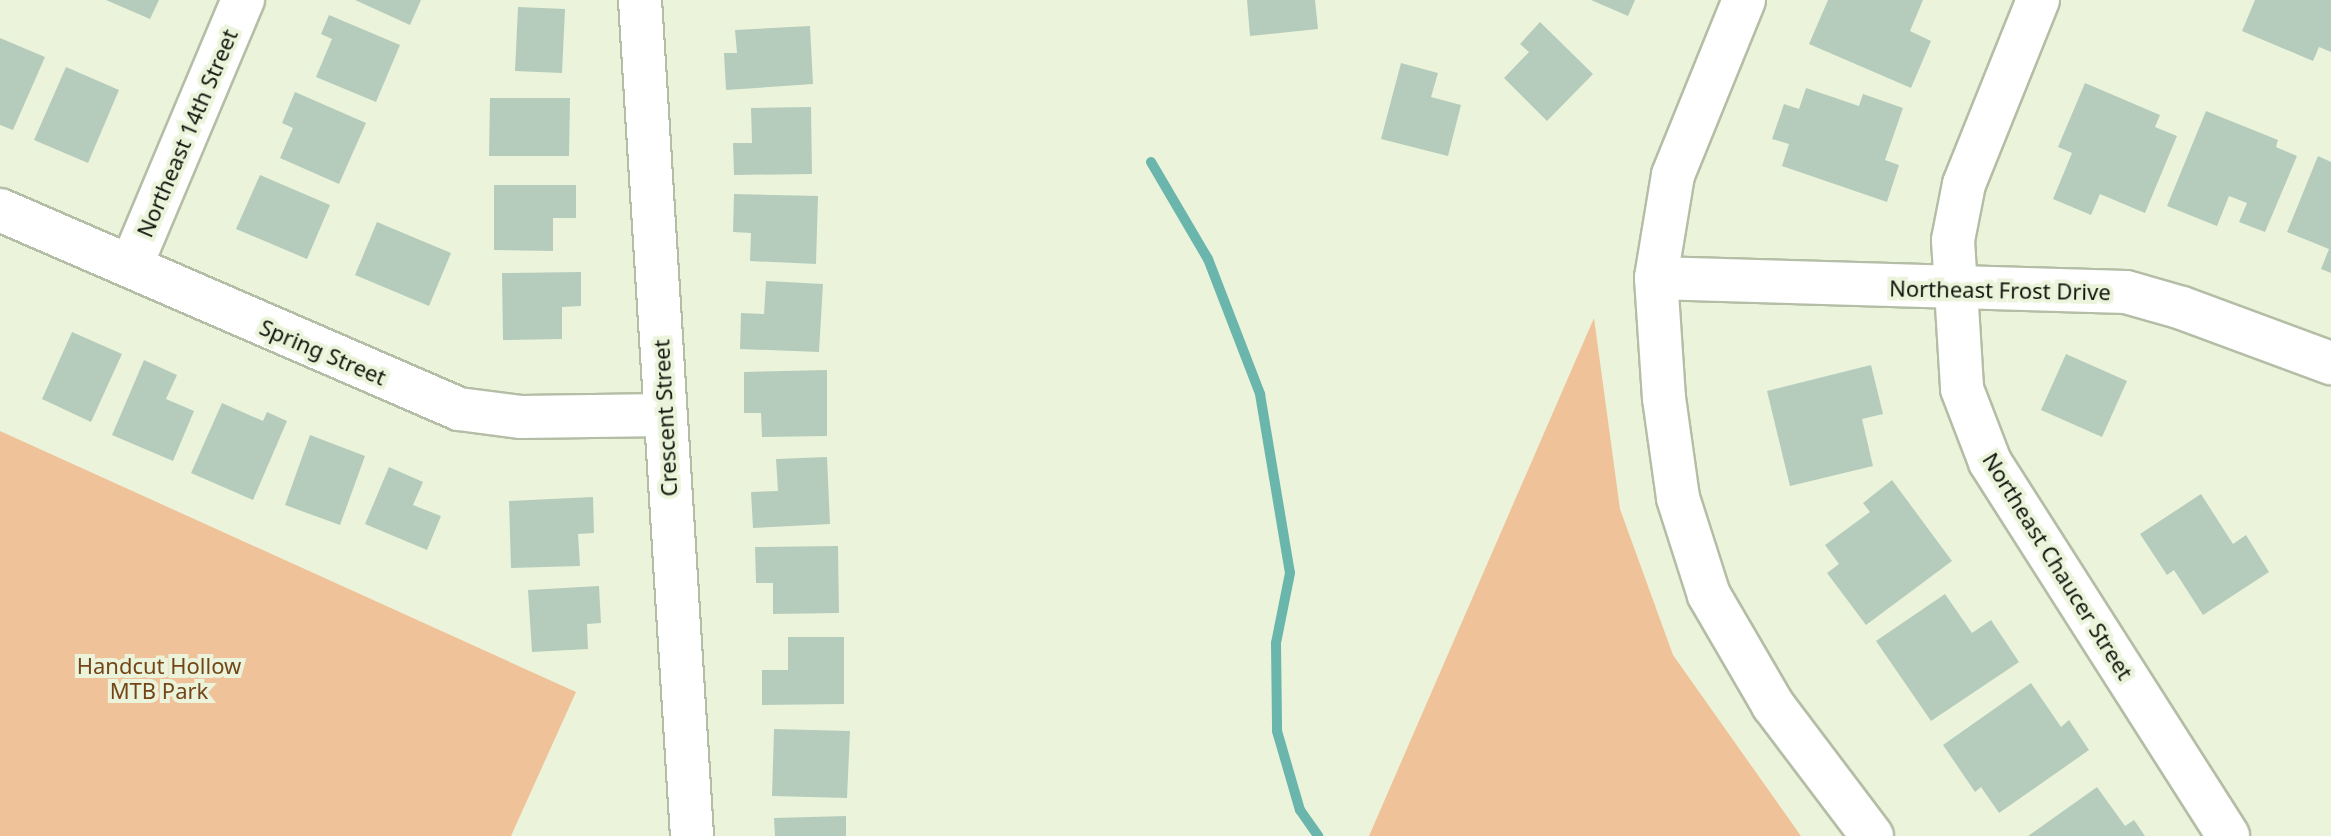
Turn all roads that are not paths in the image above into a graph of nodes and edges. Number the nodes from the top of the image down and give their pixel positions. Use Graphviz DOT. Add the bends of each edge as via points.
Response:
graph roads {
  1 [pos="243,0"];
  2 [pos="640,0"];
  3 [pos="1744,0"];
  4 [pos="2038,0"];
  5 [pos="0,210"];
  6 [pos="131,266"];
  7 [pos="1656,278"];
  8 [pos="1956,291"];
  9 [pos="2331,363"];
  10 [pos="665,415"];
  11 [pos="692,836"];
  12 [pos="1872,836"];
  13 [pos="2228,836"];
  1 -- 6 [label="street, Northeast 14th Street"];
  2 -- 10 [label="street, Crescent Street"];
  3 -- 7 [label="street" via="1673,175"];
  4 -- 8 [label="street, Northeast Chaucer Street" via="1964,184 1953,240"];
  5 -- 6 [label="street, Spring Street"];
  6 -- 10 [label="street, Spring Street" via="459,409 521,417"];
  7 -- 8 [label="street, Northeast Frost Drive"];
  7 -- 12 [label="street" via="1678,498 1709,595 1773,705"];
  8 -- 9 [label="street, Northeast Frost Drive" via="2126,292"];
  8 -- 13 [label="street, Northeast Chaucer Street" via="1962,389 1990,462"];
  10 -- 11 [label="street, Crescent Street"];
}
